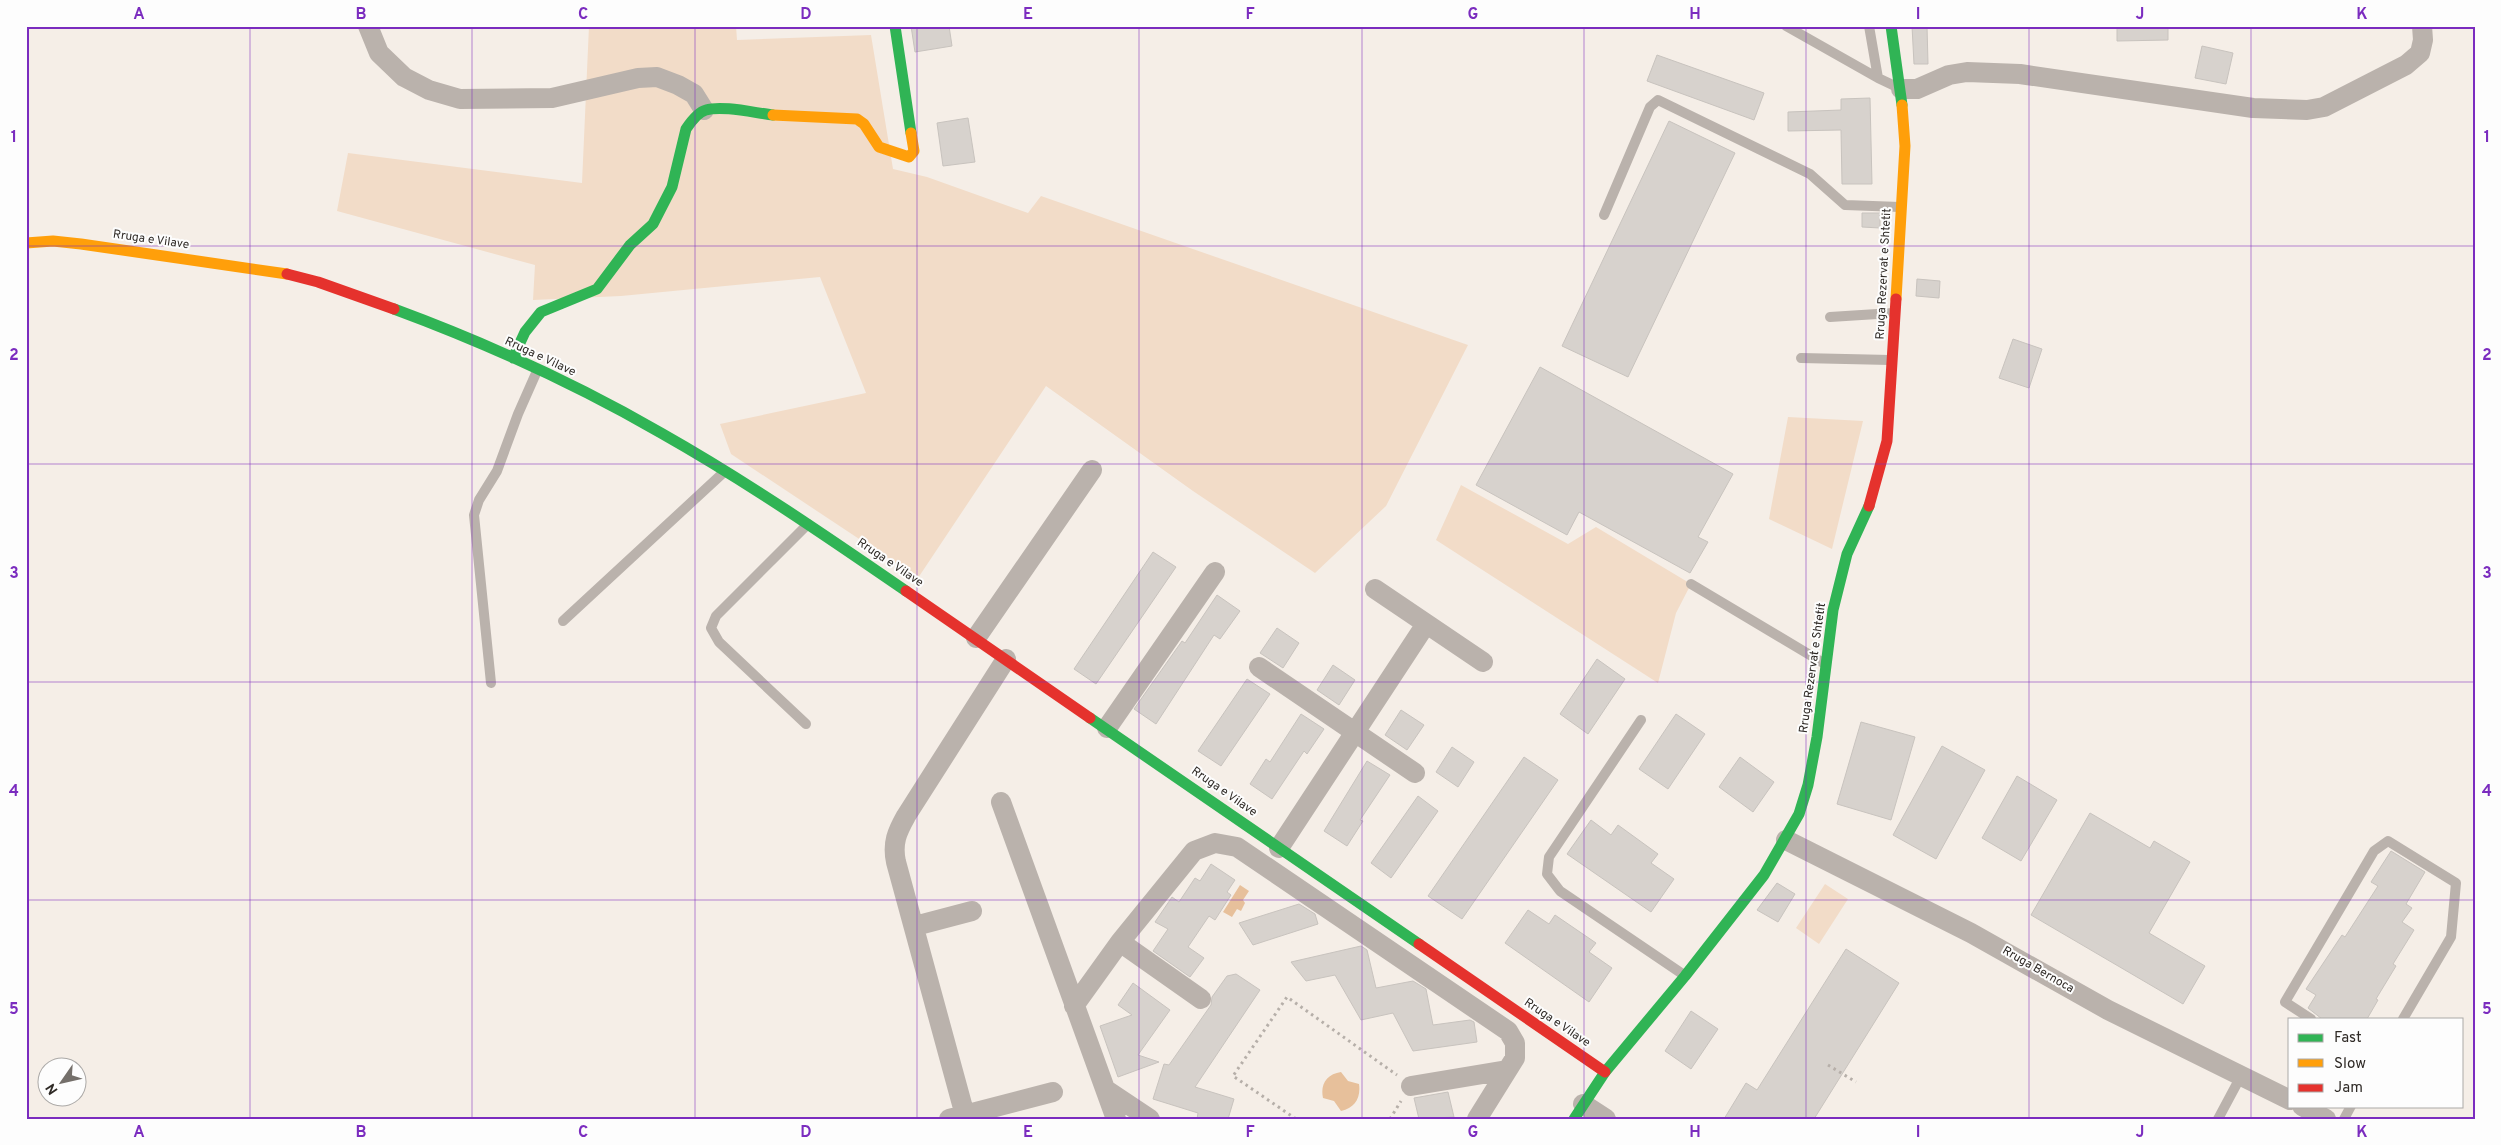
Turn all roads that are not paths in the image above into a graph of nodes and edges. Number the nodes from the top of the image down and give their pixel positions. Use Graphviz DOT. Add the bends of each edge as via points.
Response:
graph roads {
  1 [pos="368,26"];
  2 [pos="895,26"];
  3 [pos="1786,26"];
  4 [pos="1869,26"];
  5 [pos="1891,26"];
  6 [pos="2422,26"];
  7 [pos="1888,83"];
  8 [pos="704,110"];
  9 [pos="1901,207"];
  10 [pos="1604,215"];
  11 [pos="26,243"];
  12 [pos="1896,312"];
  13 [pos="1830,317"];
  14 [pos="513,358"];
  15 [pos="1801,358"];
  16 [pos="1892,360"];
  17 [pos="538,370"];
  18 [pos="1092,470"];
  19 [pos="724,472"];
  20 [pos="808,524"];
  21 [pos="1215,572"];
  22 [pos="1691,584"];
  23 [pos="1375,588"];
  24 [pos="563,621"];
  25 [pos="1426,624"];
  26 [pos="976,638"];
  27 [pos="1006,659"];
  28 [pos="1484,662"];
  29 [pos="1825,665"];
  30 [pos="1259,667"];
  31 [pos="491,683"];
  32 [pos="1641,720"];
  33 [pos="806,724"];
  34 [pos="1107,728"];
  35 [pos="1354,731"];
  36 [pos="1415,773"];
  37 [pos="1001,802"];
  38 [pos="1229,812"];
  39 [pos="1786,840"];
  40 [pos="1215,843"];
  41 [pos="1279,848"];
  42 [pos="972,911"];
  43 [pos="915,926"];
  44 [pos="1120,942"];
  45 [pos="1685,976"];
  46 [pos="1201,999"];
  47 [pos="1074,1006"];
  48 [pos="2309,1018"];
  49 [pos="2404,1018"];
  50 [pos="1507,1070"];
  51 [pos="1605,1072"];
  52 [pos="2241,1076"];
  53 [pos="1412,1086"];
  54 [pos="1104,1089"];
  55 [pos="1053,1092"];
  56 [pos="2288,1099"];
  57 [pos="2306,1108"];
  58 [pos="1579,1112"];
  59 [pos="960,1117"];
  60 [pos="1116,1119"];
  61 [pos="1150,1119"];
  62 [pos="1477,1119"];
  63 [pos="1606,1119"];
  64 [pos="2218,1119"];
  65 [pos="2326,1119"];
  1 -- 8 [label="street" via="379,53 404,77 429,90 460,99 552,98 638,78 657,77 694,94"];
  2 -- 8 [label="street" via="914,151 909,156 879,148 864,124 857,119"];
  3 -- 7 [label="lane"];
  4 -- 7 [label="lane, Rruga Rezervat e Shtetit"];
  5 -- 7 [label="street"];
  6 -- 7 [label="street" via="2420,53 2406,65 2324,107 2307,110 2253,108 2020,74 1967,72 1949,75 1917,89"];
  7 -- 9 [label="street, Rruga Rezervat e Shtetit" via="1905,146"];
  8 -- 14 [label="street" via="686,129 672,187 653,224 630,245 597,289 541,312 525,332"];
  9 -- 10 [label="lane" via="1844,205 1810,174 1658,100 1650,107"];
  9 -- 12 [label="street, Rruga Rezervat e Shtetit"];
  11 -- 14 [label="street, Rruga e Vilave" via="81,244 286,274 350,292"];
  12 -- 13 [label="lane"];
  12 -- 16 [label="street, Rruga Rezervat e Shtetit"];
  14 -- 17 [label="street, Rruga e Vilave"];
  15 -- 16 [label="lane"];
  16 -- 29 [label="street, Rruga Rezervat e Shtetit" via="1887,440 1868,508 1847,554 1833,610"];
  17 -- 19 [label="street, Rruga e Vilave" via="654,429"];
  17 -- 31 [label="lane" via="497,471 479,500 474,515"];
  18 -- 26 [label="street"];
  19 -- 20 [label="street, Rruga e Vilave"];
  19 -- 24 [label="lane"];
  20 -- 26 [label="street, Rruga e Vilave"];
  20 -- 33 [label="lane" via="716,616 711,628 719,642"];
  21 -- 34 [label="street"];
  22 -- 29 [label="lane"];
  23 -- 25 [label="street"];
  25 -- 28 [label="street"];
  25 -- 35 [label="street"];
  26 -- 27 [label="street, Rruga e Vilave"];
  27 -- 34 [label="street, Rruga e Vilave"];
  27 -- 43 [label="street" via="897,832 895,856"];
  29 -- 39 [label="street, Rruga Rezervat e Shtetit" via="1808,785"];
  30 -- 35 [label="street"];
  32 -- 45 [label="lane" via="1549,857 1546,874 1560,891"];
  34 -- 38 [label="street, Rruga e Vilave"];
  35 -- 36 [label="street"];
  35 -- 41 [label="street"];
  37 -- 47 [label="street"];
  38 -- 40 [label="street"];
  38 -- 41 [label="street, Rruga e Vilave"];
  39 -- 45 [label="street, Rruga Rezervat e Shtetit" via="1764,875"];
  39 -- 52 [label="street, Rruga Bernoca" via="1971,933 2108,1010"];
  40 -- 44 [label="street" via="1194,851"];
  40 -- 50 [label="street" via="1237,847 1508,1031 1513,1036 1516,1050"];
  41 -- 51 [label="street, Rruga e Vilave"];
  42 -- 43 [label="street"];
  43 -- 59 [label="street"];
  44 -- 46 [label="street"];
  44 -- 47 [label="street"];
  45 -- 51 [label="street, Rruga Rezervat e Shtetit"];
  47 -- 54 [label="street"];
  48 -- 49 [label="lane" via="2285,1002 2374,851 2388,841 2456,883 2451,937"];
  50 -- 53 [label="street"];
  50 -- 62 [label="street"];
  51 -- 58 [label="street"];
  52 -- 56 [label="street, Rruga Bernoca"];
  52 -- 64 [label="lane"];
  54 -- 60 [label="street"];
  54 -- 61 [label="street"];
  55 -- 59 [label="street"];
  57 -- 65 [label="street"];
  58 -- 63 [label="street"];
}
